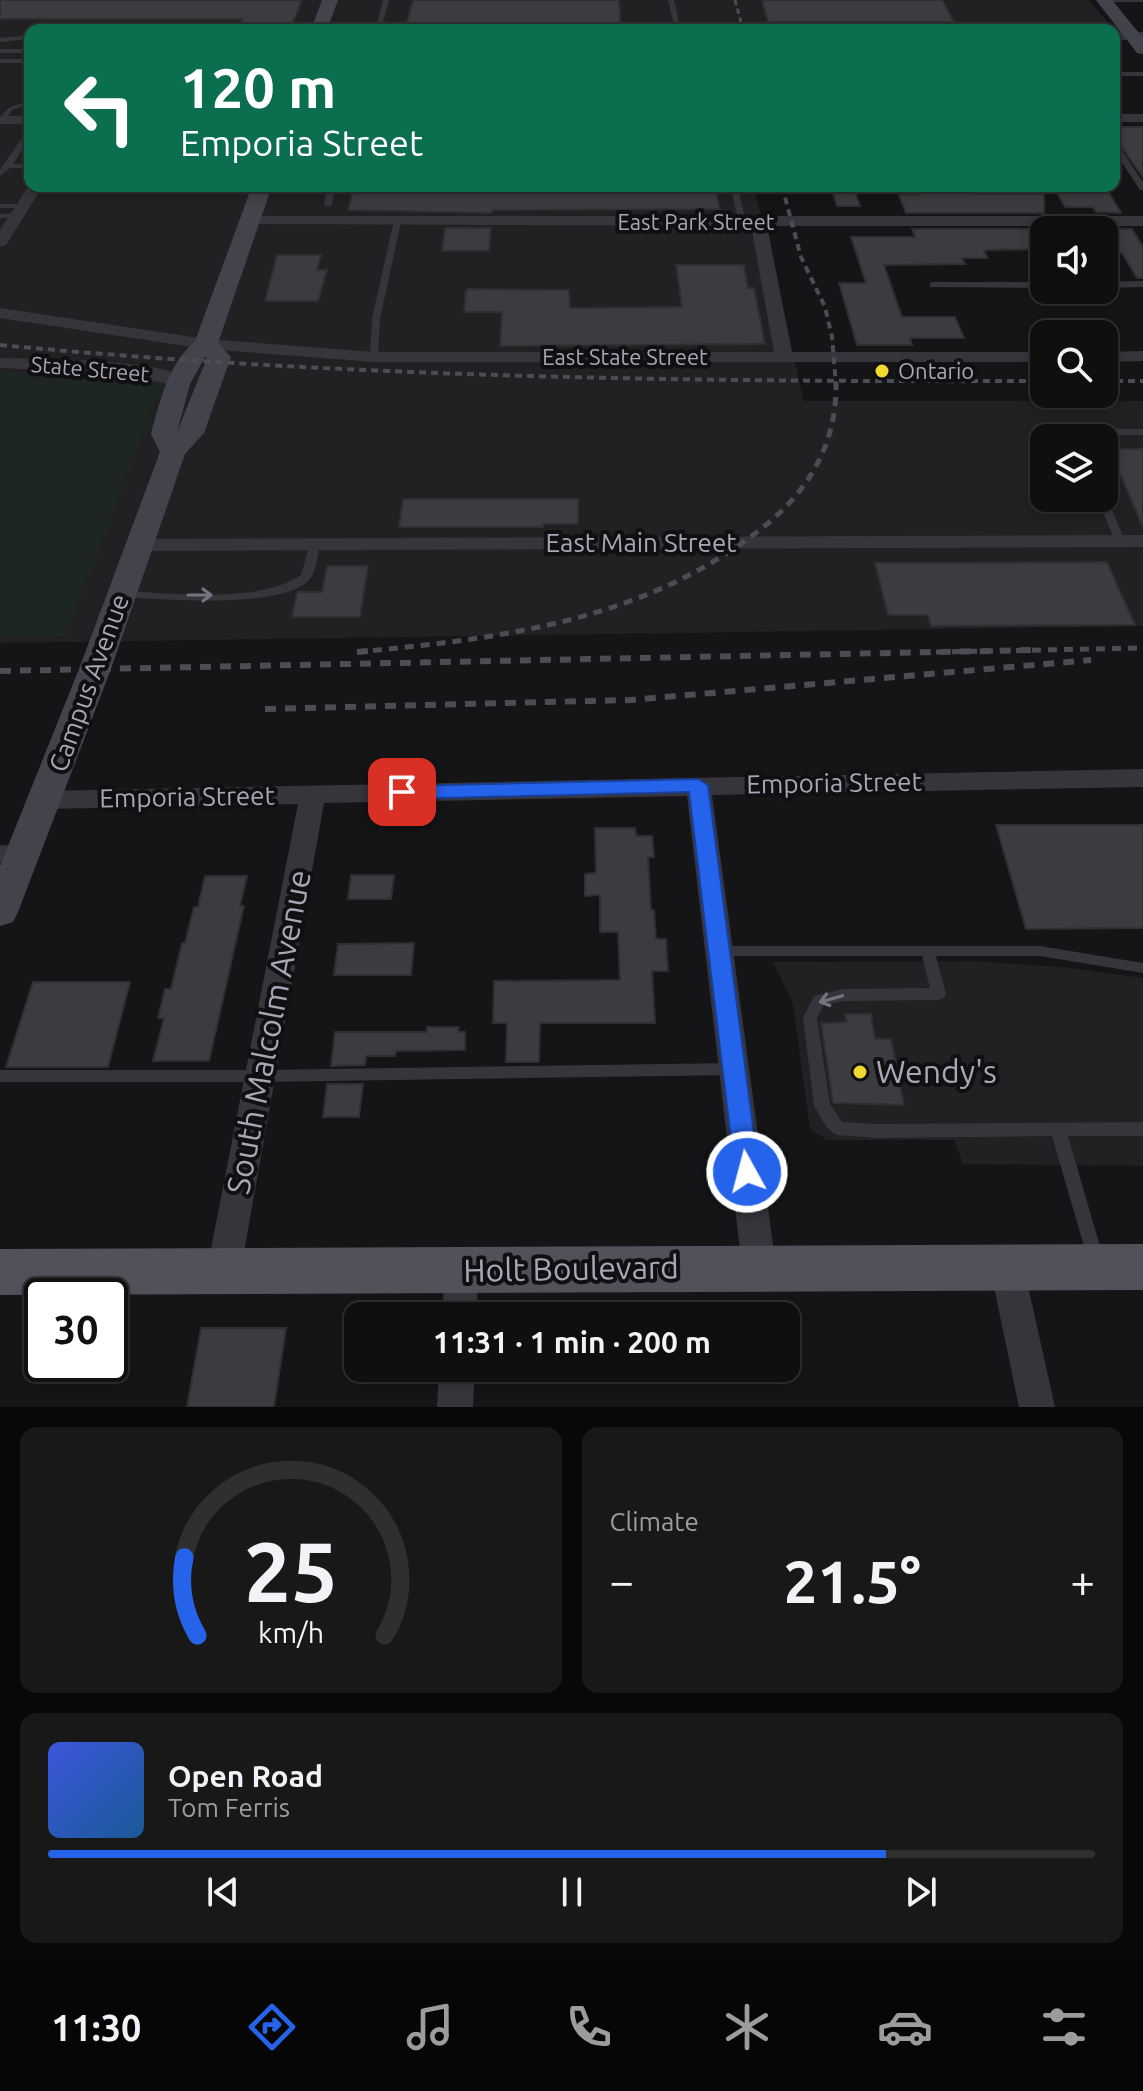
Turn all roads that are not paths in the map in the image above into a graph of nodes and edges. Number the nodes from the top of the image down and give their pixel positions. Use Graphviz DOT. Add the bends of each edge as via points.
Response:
graph roads {
  1 [pos="330,0"];
  2 [pos="386,0"];
  3 [pos="671,0"];
  4 [pos="1104,0"];
  5 [pos="1143,0"];
  6 [pos="321,24"];
  7 [pos="380,24"];
  8 [pos="677,24"];
  9 [pos="1120,37"];
  10 [pos="24,38"];
  11 [pos="0,40"];
  12 [pos="1140,40"];
  13 [pos="0,51"];
  14 [pos="24,51"];
  15 [pos="0,61"];
  16 [pos="24,61"];
  17 [pos="1120,74"];
  18 [pos="1143,74"];
  19 [pos="24,105"];
  20 [pos="1120,118"];
  21 [pos="1143,118"];
  22 [pos="1,120"];
  23 [pos="24,120"];
  24 [pos="24,142"];
  25 [pos="1120,154"];
  26 [pos="8,166"];
  27 [pos="24,166"];
  28 [pos="1120,166"];
  29 [pos="1128,166"];
  30 [pos="0,174"];
  31 [pos="1143,188"];
  32 [pos="31,192"];
  33 [pos="260,192"];
  34 [pos="330,192"];
  35 [pos="737,192"];
  36 [pos="328,205"];
  37 [pos="0,206"];
  38 [pos="13,213"];
  39 [pos="249,221"];
  40 [pos="1143,221"];
  41 [pos="397,222"];
  42 [pos="750,222"];
  43 [pos="0,242"];
  44 [pos="1143,284"];
  45 [pos="933,285"];
  46 [pos="1030,285"];
  47 [pos="1118,285"];
  48 [pos="0,313"];
  49 [pos="206,344"];
  50 [pos="784,356"];
  51 [pos="1143,356"];
  52 [pos="374,357"];
  53 [pos="1030,357"];
  54 [pos="1118,357"];
  55 [pos="0,363"];
  56 [pos="180,381"];
  57 [pos="1118,432"];
  58 [pos="1143,432"];
  59 [pos="173,452"];
  60 [pos="1108,512"];
  61 [pos="1120,541"];
  62 [pos="1143,541"];
  63 [pos="315,544"];
  64 [pos="139,545"];
  65 [pos="122,594"];
  66 [pos="1143,778"];
  67 [pos="698,785"];
  68 [pos="313,794"];
  69 [pos="46,800"];
  70 [pos="10,854"];
  71 [pos="0,912"];
  72 [pos="721,951"];
  73 [pos="928,951"];
  74 [pos="1143,968"];
  75 [pos="734,1069"];
  76 [pos="0,1076"];
  77 [pos="261,1076"];
  78 [pos="1143,1129"];
  79 [pos="1058,1130"];
  80 [pos="759,1267"];
  81 [pos="1120,1267"];
  82 [pos="1007,1268"];
  83 [pos="224,1269"];
  84 [pos="0,1272"];
  85 [pos="461,1293"];
  86 [pos="456,1382"];
  87 [pos="455,1407"];
  88 [pos="1037,1407"];
  1 -- 6 [label="street"];
  2 -- 7 [label="lane"];
  3 -- 8 [label="lane"];
  4 -- 5 [label="lane"];
  4 -- 12 [label="street"];
  9 -- 12 [label="street"];
  10 -- 11 [label="lane"];
  13 -- 14 [label="lane"];
  15 -- 16 [label="lane"];
  17 -- 18 [label="lane"];
  19 -- 22 [label="lane" via="11,108"];
  20 -- 21 [label="street"];
  22 -- 23 [label="street"];
  24 -- 26 [label="lane"];
  25 -- 29 [label="lane"];
  26 -- 27 [label="lane"];
  26 -- 30 [label="lane"];
  28 -- 29 [label="lane"];
  29 -- 31 [label="lane"];
  32 -- 38 [label="street"];
  33 -- 39 [label="street, Campus Avenue"];
  34 -- 36 [label="lane"];
  35 -- 42 [label="lane"];
  37 -- 38 [label="lane"];
  38 -- 43 [label="street"];
  39 -- 41 [label="street, East Park Street"];
  39 -- 49 [label="street, Campus Avenue"];
  40 -- 42 [label="street, East Park Street"];
  41 -- 42 [label="street, East Park Street"];
  41 -- 52 [label="lane" via="376,319"];
  42 -- 50 [label="street"];
  44 -- 47 [label="lane"];
  45 -- 46 [label="lane"];
  48 -- 49 [label="street, East State Street"];
  49 -- 52 [label="street, East State Street"];
  49 -- 56 [label="street, Campus Avenue" via="193,354"];
  49 -- 59 [label="street, Campus Avenue" via="219,357 191,433"];
  50 -- 52 [label="street, East State Street"];
  50 -- 53 [label="street, East State Street"];
  51 -- 54 [label="street"];
  55 -- 56 [label="street, State Street" via="103,367"];
  56 -- 59 [label="street, Campus Avenue" via="164,434"];
  57 -- 58 [label="lane"];
  59 -- 64 [label="street, Campus Avenue"];
  60 -- 61 [label="lane"];
  61 -- 62 [label="street, East Main Street"];
  61 -- 63 [label="street, East Main Street"];
  63 -- 64 [label="street, East Main Street"];
  65 -- 63 [label="lane, one-way" via="284,592 306,577"];
  64 -- 65 [label="street, Campus Avenue"];
  65 -- 69 [label="street, Campus Avenue"];
  66 -- 67 [label="street, Emporia Street"];
  67 -- 68 [label="street, Emporia Street"];
  67 -- 72 [label="street"];
  68 -- 69 [label="street, Emporia Street"];
  68 -- 77 [label="street, South Malcolm Avenue"];
  69 -- 70 [label="street, Campus Avenue"];
  70 -- 71 [label="street, Campus Avenue"];
  72 -- 73 [label="lane"];
  72 -- 75 [label="street"];
  73 -- 74 [label="lane" via="1040,951"];
  73 -- 79 [label="lane, one-way" via="939,994 819,1000 810,1018 822,1105 837,1128"];
  75 -- 77 [label="lane"];
  75 -- 80 [label="street"];
  76 -- 77 [label="lane"];
  77 -- 83 [label="street, South Malcolm Avenue"];
  78 -- 79 [label="lane"];
  79 -- 81 [label="lane"];
  80 -- 82 [label="main road, Holt Boulevard"];
  80 -- 85 [label="main road, Holt Boulevard"];
  81 -- 82 [label="main road, Holt Boulevard"];
  82 -- 88 [label="street"];
  83 -- 84 [label="main road, Holt Boulevard"];
  83 -- 85 [label="main road, Holt Boulevard"];
  86 -- 87 [label="street"];
}
